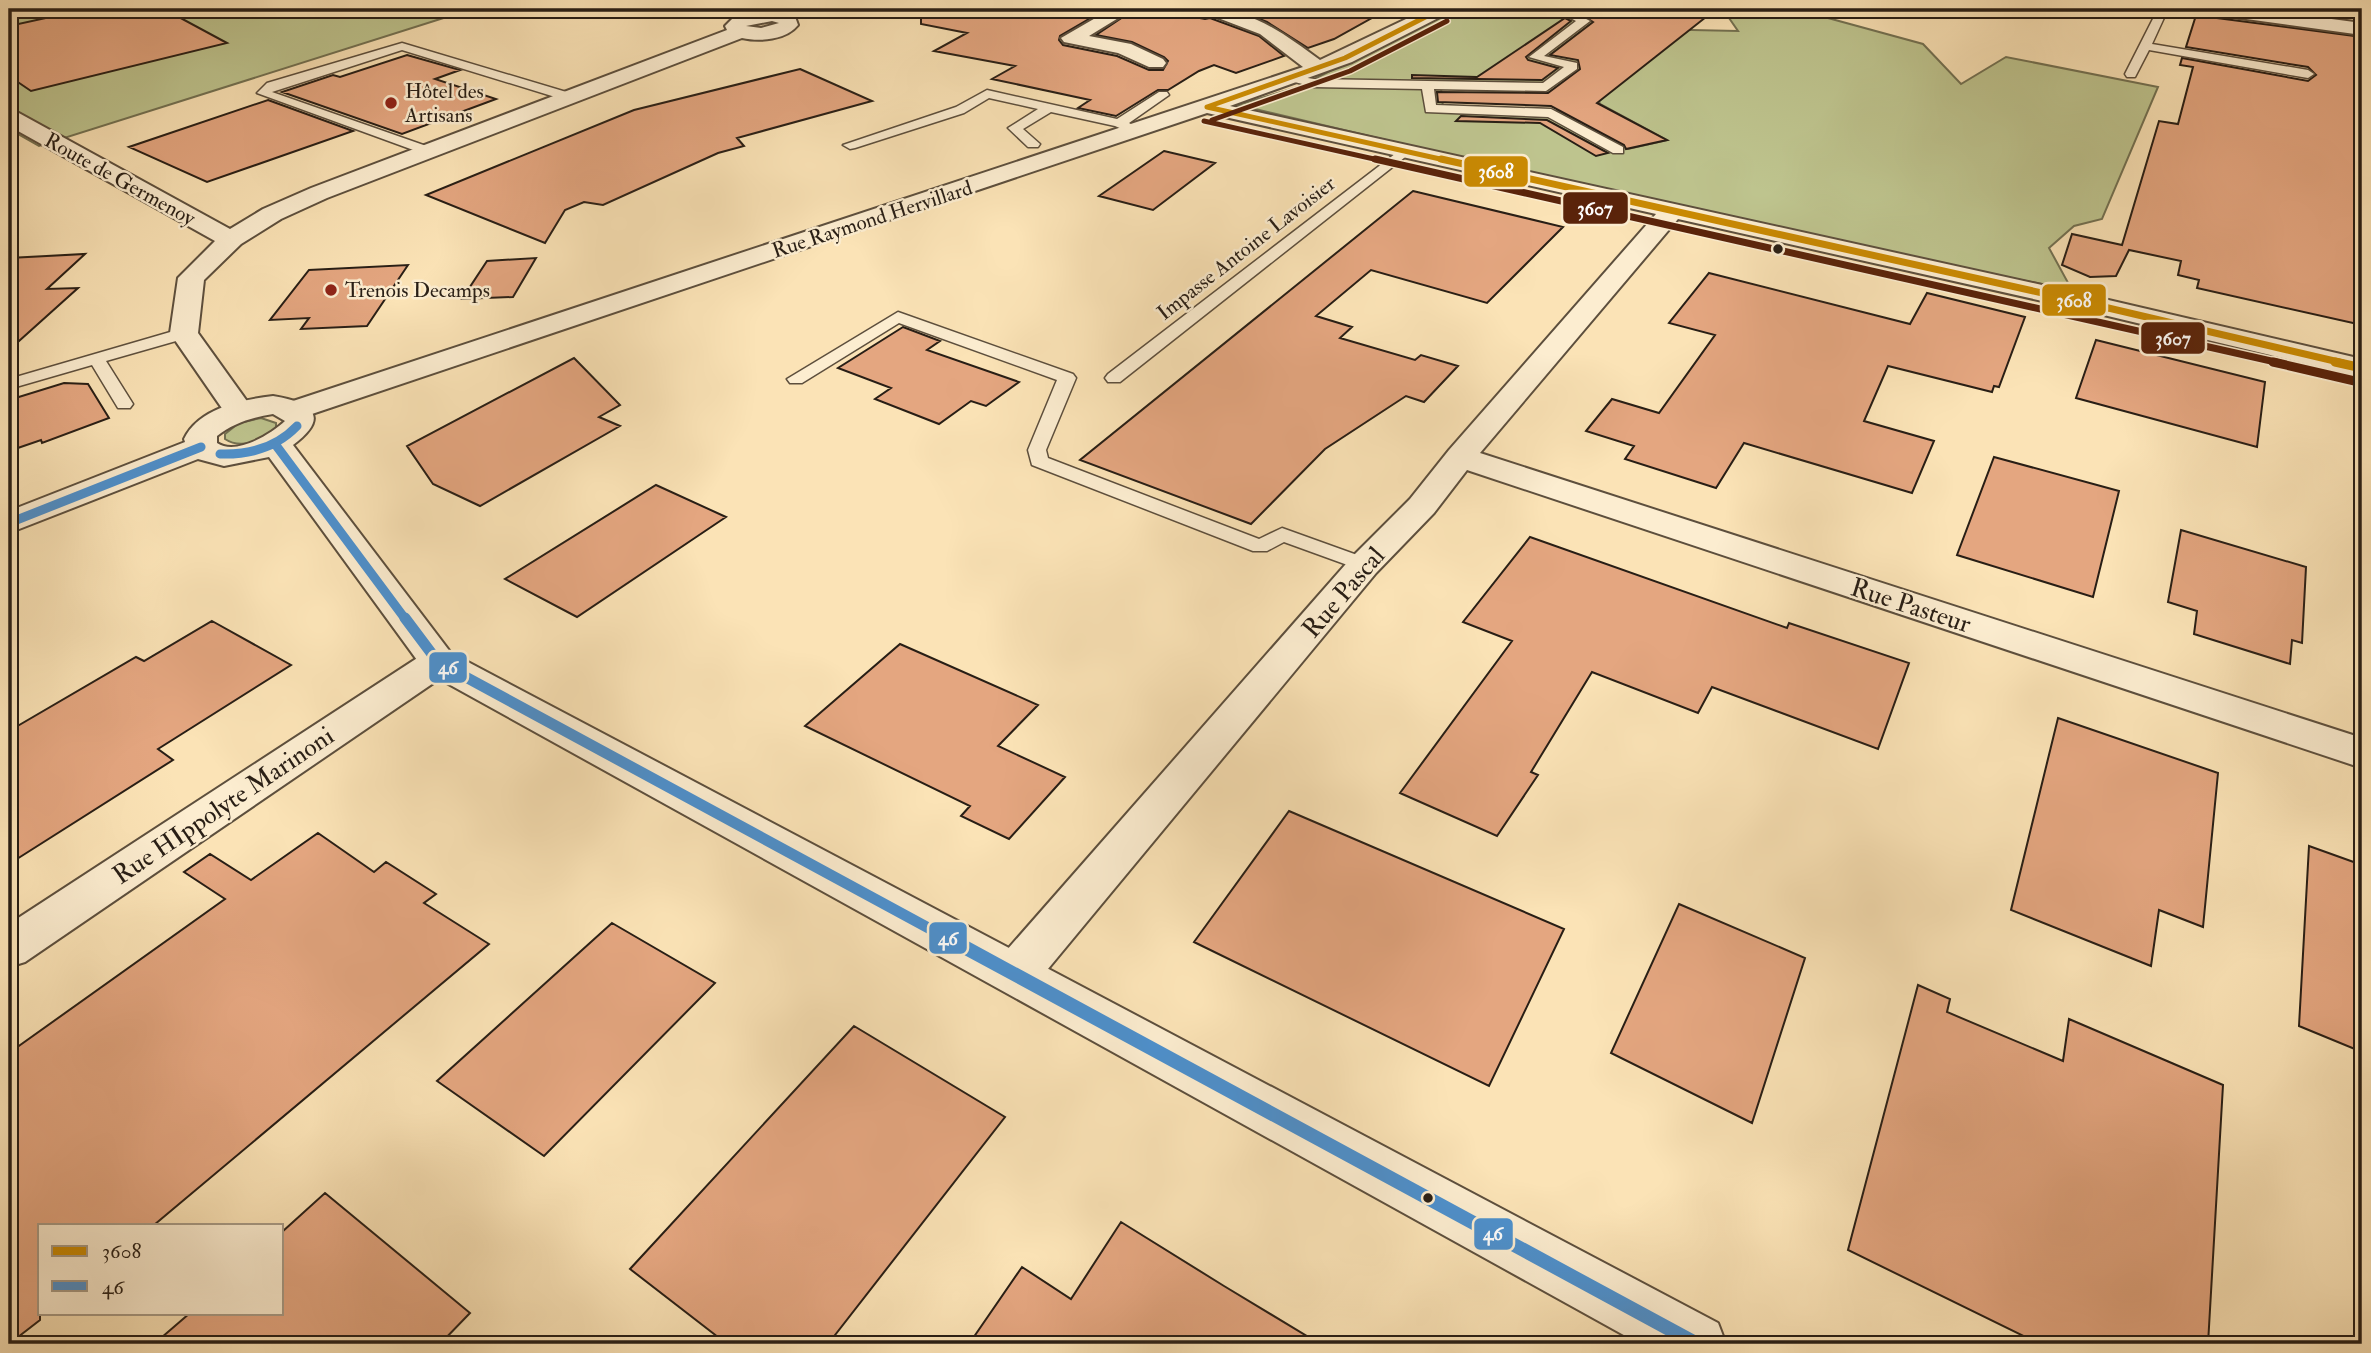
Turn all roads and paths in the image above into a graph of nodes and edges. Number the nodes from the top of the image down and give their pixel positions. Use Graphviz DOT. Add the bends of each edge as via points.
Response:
graph roads {
  1 [pos="1124,9"];
  2 [pos="1212,9"];
  3 [pos="1441,9"];
  4 [pos="1559,9"];
  5 [pos="2163,9"];
  6 [pos="2217,9"];
  7 [pos="761,12"];
  8 [pos="2362,29"];
  9 [pos="740,32"];
  10 [pos="2145,46"];
  11 [pos="1156,62"];
  12 [pos="1318,68"];
  13 [pos="2131,74"];
  14 [pos="2308,74"];
  15 [pos="1289,79"];
  16 [pos="1428,85"];
  17 [pos="1163,95"];
  18 [pos="569,97"];
  19 [pos="1207,107"];
  20 [pos="1049,108"];
  21 [pos="9,117"];
  22 [pos="1127,127"];
  23 [pos="1033,144"];
  24 [pos="849,145"];
  25 [pos="1618,150"];
  26 [pos="427,151"];
  27 [pos="1404,151"];
  28 [pos="1671,212"];
  29 [pos="232,239"];
  30 [pos="184,333"];
  31 [pos="96,358"];
  32 [pos="2362,368"];
  33 [pos="1114,377"];
  34 [pos="796,379"];
  35 [pos="9,384"];
  36 [pos="124,404"];
  37 [pos="295,410"];
  38 [pos="239,411"];
  39 [pos="275,444"];
  40 [pos="201,447"];
  41 [pos="1460,457"];
  42 [pos="9,523"];
  43 [pos="1364,565"];
  44 [pos="438,662"];
  45 [pos="2362,753"];
  46 [pos="9,948"];
  47 [pos="1016,973"];
  48 [pos="1681,1340"];
  1 -- 11 [label="street" via="1071,38 1124,48"];
  2 -- 12 [label="street" via="1267,30"];
  3 -- 12 [label="street, Rue Raymond Hervillard"];
  4 -- 16 [label="lane" via="1584,20 1535,57 1573,66 1546,87"];
  5 -- 10 [label="lane"];
  6 -- 8 [label="street"];
  7 -- 9 [label="street" via="736,22"];
  7 -- 9 [label="street" via="787,18 789,24 768,33"];
  9 -- 18 [label="street"];
  10 -- 13 [label="lane"];
  10 -- 14 [label="lane"];
  12 -- 15 [label="street, Rue Raymond Hervillard"];
  15 -- 16 [label="lane"];
  15 -- 19 [label="street, Rue Raymond Hervillard"];
  16 -- 25 [label="lane" via="1430,109 1551,113"];
  17 -- 22 [label="lane"];
  18 -- 26 [label="street"];
  18 -- 26 [label="lane" via="402,46 271,86 263,93"];
  19 -- 22 [label="street, Rue Raymond Hervillard"];
  19 -- 27 [label="street" via="1306,133"];
  20 -- 22 [label="lane"];
  20 -- 23 [label="lane" via="1015,128"];
  20 -- 24 [label="lane" via="987,94 960,110"];
  21 -- 29 [label="street, Route de Germenoy"];
  22 -- 37 [label="street, Rue Raymond Hervillard"];
  26 -- 29 [label="street" via="307,198"];
  27 -- 28 [label="street"];
  27 -- 33 [label="lane, Impasse Antoine Lavoisier"];
  28 -- 32 [label="street"];
  28 -- 41 [label="street, Rue Pascal"];
  29 -- 30 [label="street" via="191,278"];
  30 -- 31 [label="lane"];
  30 -- 38 [label="street"];
  31 -- 35 [label="lane"];
  31 -- 36 [label="lane"];
  34 -- 43 [label="lane" via="898,317 1068,378 1037,450 1039,461 1260,547 1282,534"];
  37 -- 38 [label="street" via="273,405"];
  37 -- 39 [label="street" via="300,415 296,430"];
  38 -- 40 [label="street" via="204,431"];
  39 -- 40 [label="street" via="230,455"];
  39 -- 44 [label="street"];
  40 -- 42 [label="street"];
  41 -- 43 [label="street, Rue Pascal" via="1422,506"];
  41 -- 45 [label="street, Rue Pasteur"];
  43 -- 47 [label="street, Rue Pascal"];
  44 -- 46 [label="street, Rue HIppolyte Marinoni"];
  44 -- 47 [label="street"];
  47 -- 48 [label="street"];
}
